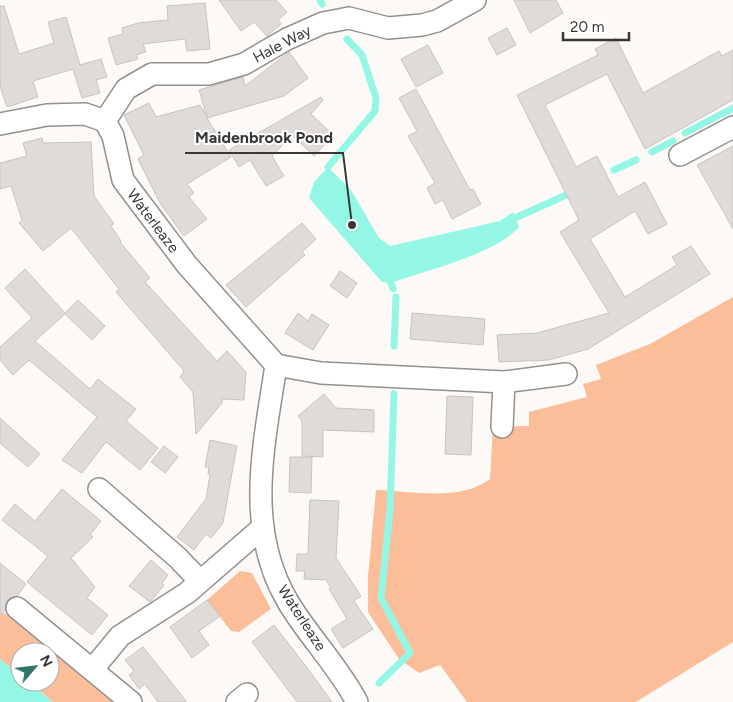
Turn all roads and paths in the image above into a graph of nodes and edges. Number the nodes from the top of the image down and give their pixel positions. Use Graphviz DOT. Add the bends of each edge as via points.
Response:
graph roads {
  1 [pos="475,0"];
  2 [pos="105,122"];
  3 [pos="0,124"];
  4 [pos="733,127"];
  5 [pos="680,155"];
  6 [pos="276,365"];
  7 [pos="566,374"];
  8 [pos="504,382"];
  9 [pos="502,427"];
  10 [pos="99,489"];
  11 [pos="263,527"];
  12 [pos="200,581"];
  13 [pos="17,608"];
  14 [pos="92,670"];
  15 [pos="131,702"];
  16 [pos="358,702"];
  1 -- 2 [label="street, Hale Way" via="437,21 422,25 388,28 349,18 323,23 244,64 208,74 152,74 126,88"];
  2 -- 3 [label="street" via="85,114 47,115"];
  2 -- 6 [label="street, Waterleaze" via="113,136 123,180 186,265"];
  4 -- 5 [label="street"];
  6 -- 8 [label="street" via="321,373"];
  6 -- 11 [label="street, Waterleaze" via="260,474"];
  7 -- 8 [label="street"];
  8 -- 9 [label="street"];
  10 -- 12 [label="street"];
  11 -- 12 [label="street"];
  11 -- 16 [label="street, Waterleaze" via="268,554 288,603"];
  12 -- 14 [label="street" via="120,636"];
  13 -- 14 [label="street"];
  14 -- 15 [label="street"];
}
